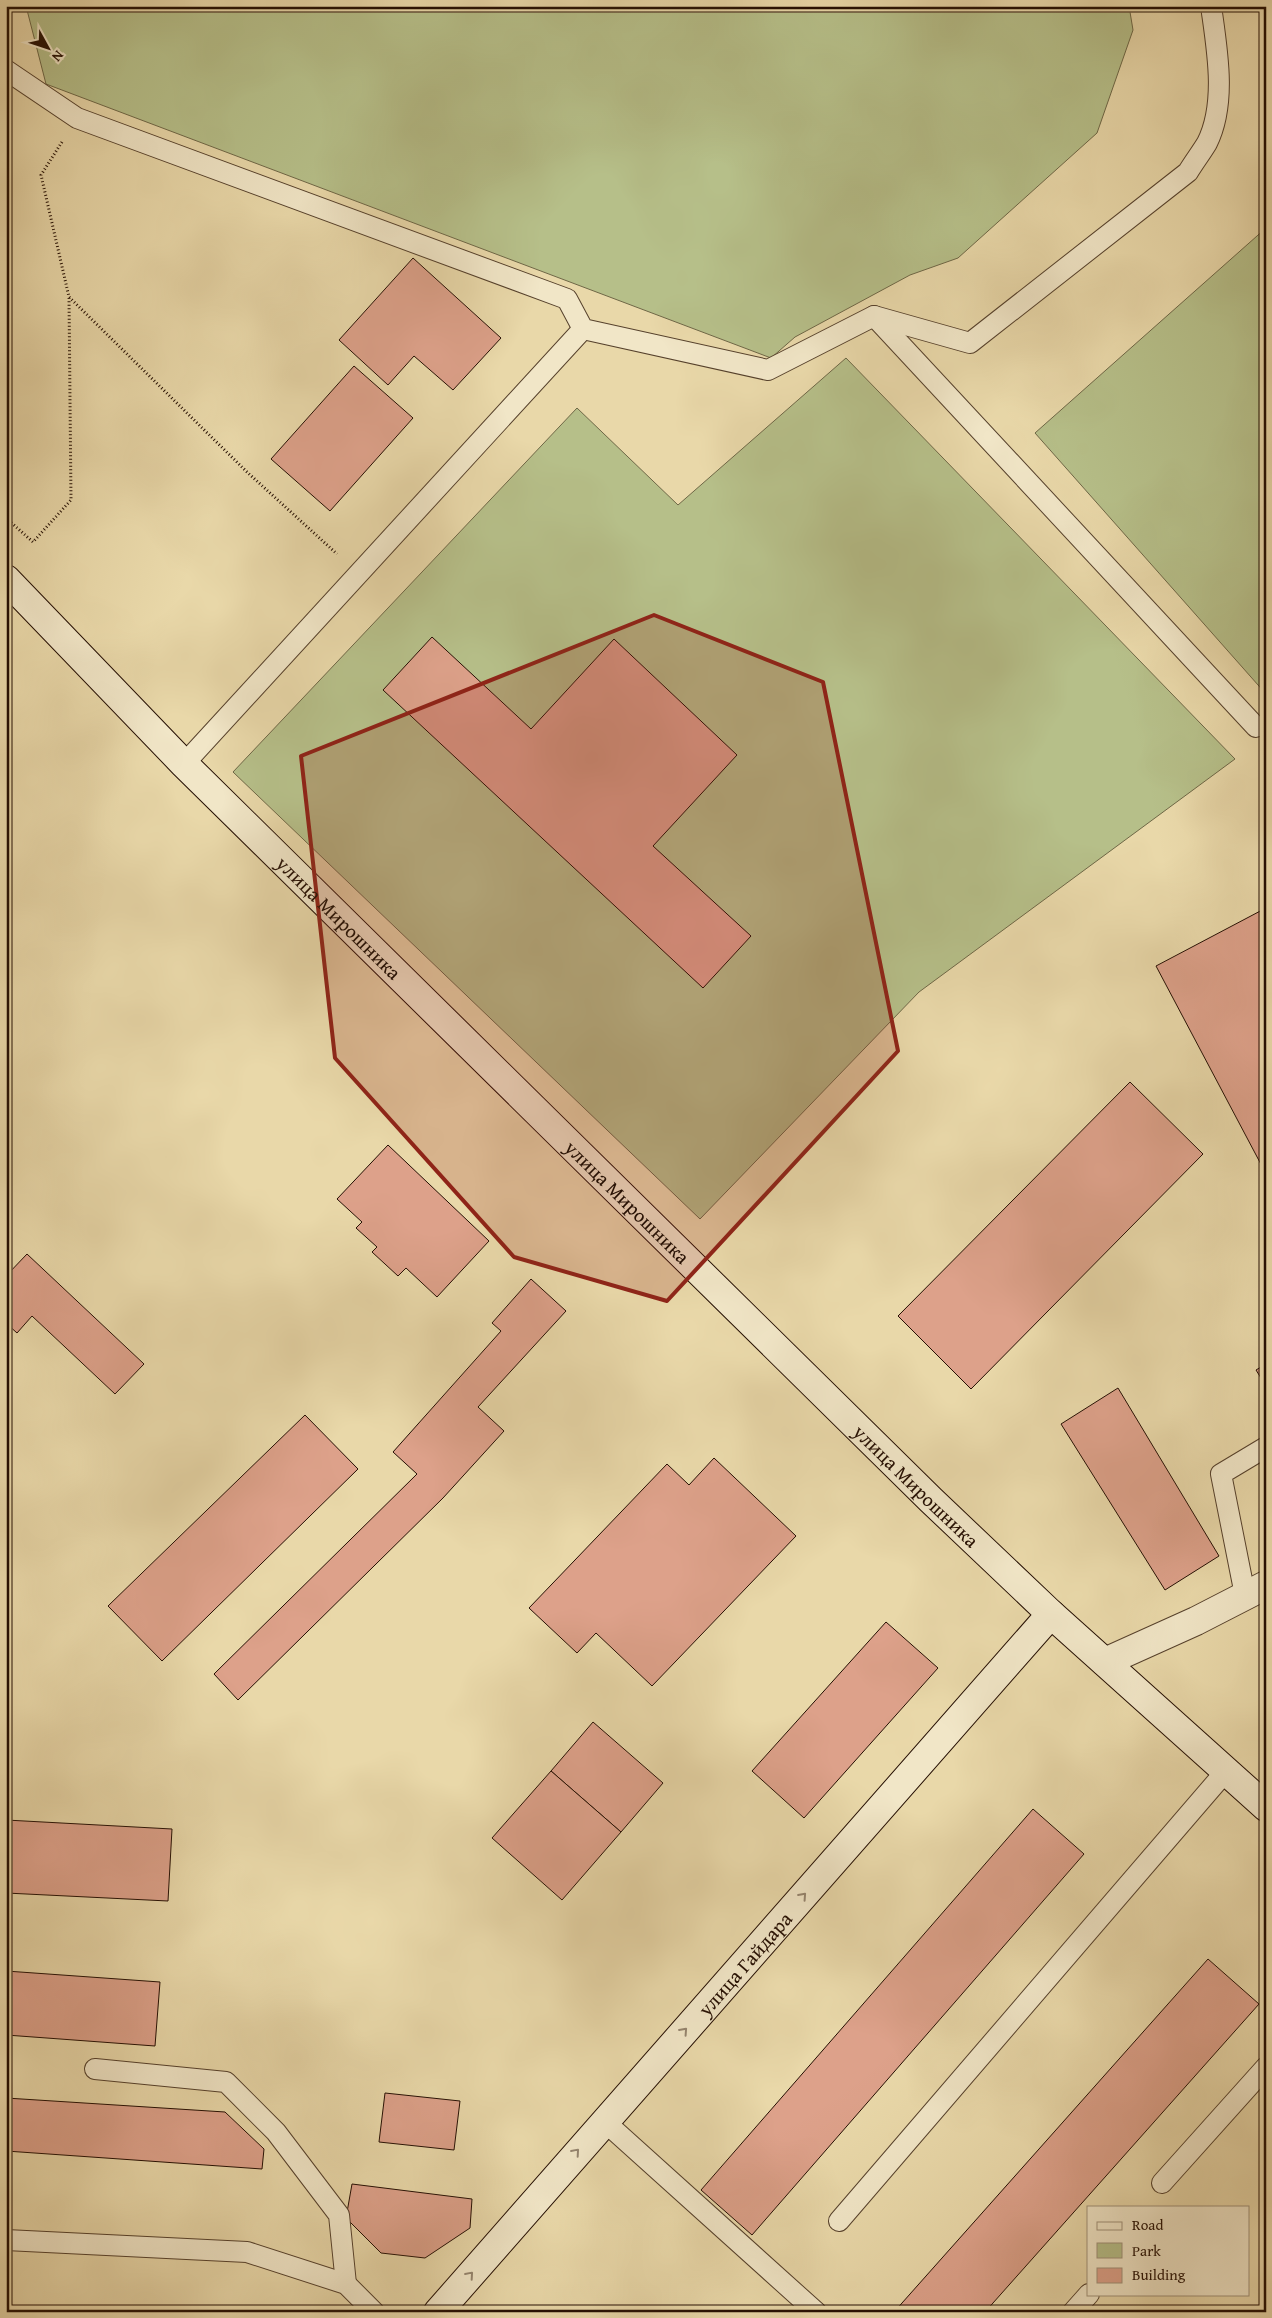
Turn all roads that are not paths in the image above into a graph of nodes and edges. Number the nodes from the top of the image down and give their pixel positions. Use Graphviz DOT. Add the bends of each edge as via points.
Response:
graph roads {
  1 [pos="1211,6"];
  2 [pos="6,70"];
  3 [pos="874,316"];
  4 [pos="583,329"];
  5 [pos="6,579"];
  6 [pos="1256,727"];
  7 [pos="184,764"];
  8 [pos="1266,1448"];
  9 [pos="1256,1590"];
  10 [pos="1051,1614"];
  11 [pos="1105,1662"];
  12 [pos="1226,1771"];
  13 [pos="1266,1807"];
  14 [pos="1266,2067"];
  15 [pos="95,2069"];
  16 [pos="604,2121"];
  17 [pos="1162,2183"];
  18 [pos="839,2221"];
  19 [pos="6,2240"];
  20 [pos="346,2284"];
  21 [pos="1087,2296"];
  22 [pos="374,2312"];
  23 [pos="438,2312"];
  24 [pos="816,2312"];
  25 [pos="1073,2312"];
  1 -- 3 [label="lane" via="1219,59 1217,105 1207,142 1188,172 970,343"];
  2 -- 4 [label="lane" via="77,118 567,299"];
  3 -- 4 [label="lane" via="768,370"];
  3 -- 6 [label="lane"];
  4 -- 7 [label="lane"];
  5 -- 7 [label="main road, улица Мирошника"];
  7 -- 10 [label="main road, улица Мирошника" via="931,1500"];
  8 -- 9 [label="lane" via="1221,1474"];
  9 -- 11 [label="main road"];
  10 -- 11 [label="main road, улица Мирошника"];
  16 -- 10 [label="main road, улица Гайдара, one-way"];
  11 -- 12 [label="main road, улица Мирошника"];
  12 -- 13 [label="main road, улица Мирошника"];
  12 -- 18 [label="lane"];
  14 -- 17 [label="lane"];
  15 -- 20 [label="lane" via="226,2082 276,2132 339,2215"];
  23 -- 16 [label="main road, улица Гайдара, one-way"];
  16 -- 24 [label="lane"];
  19 -- 20 [label="lane" via="247,2252"];
  20 -- 22 [label="lane"];
  21 -- 25 [label="lane"];
}
